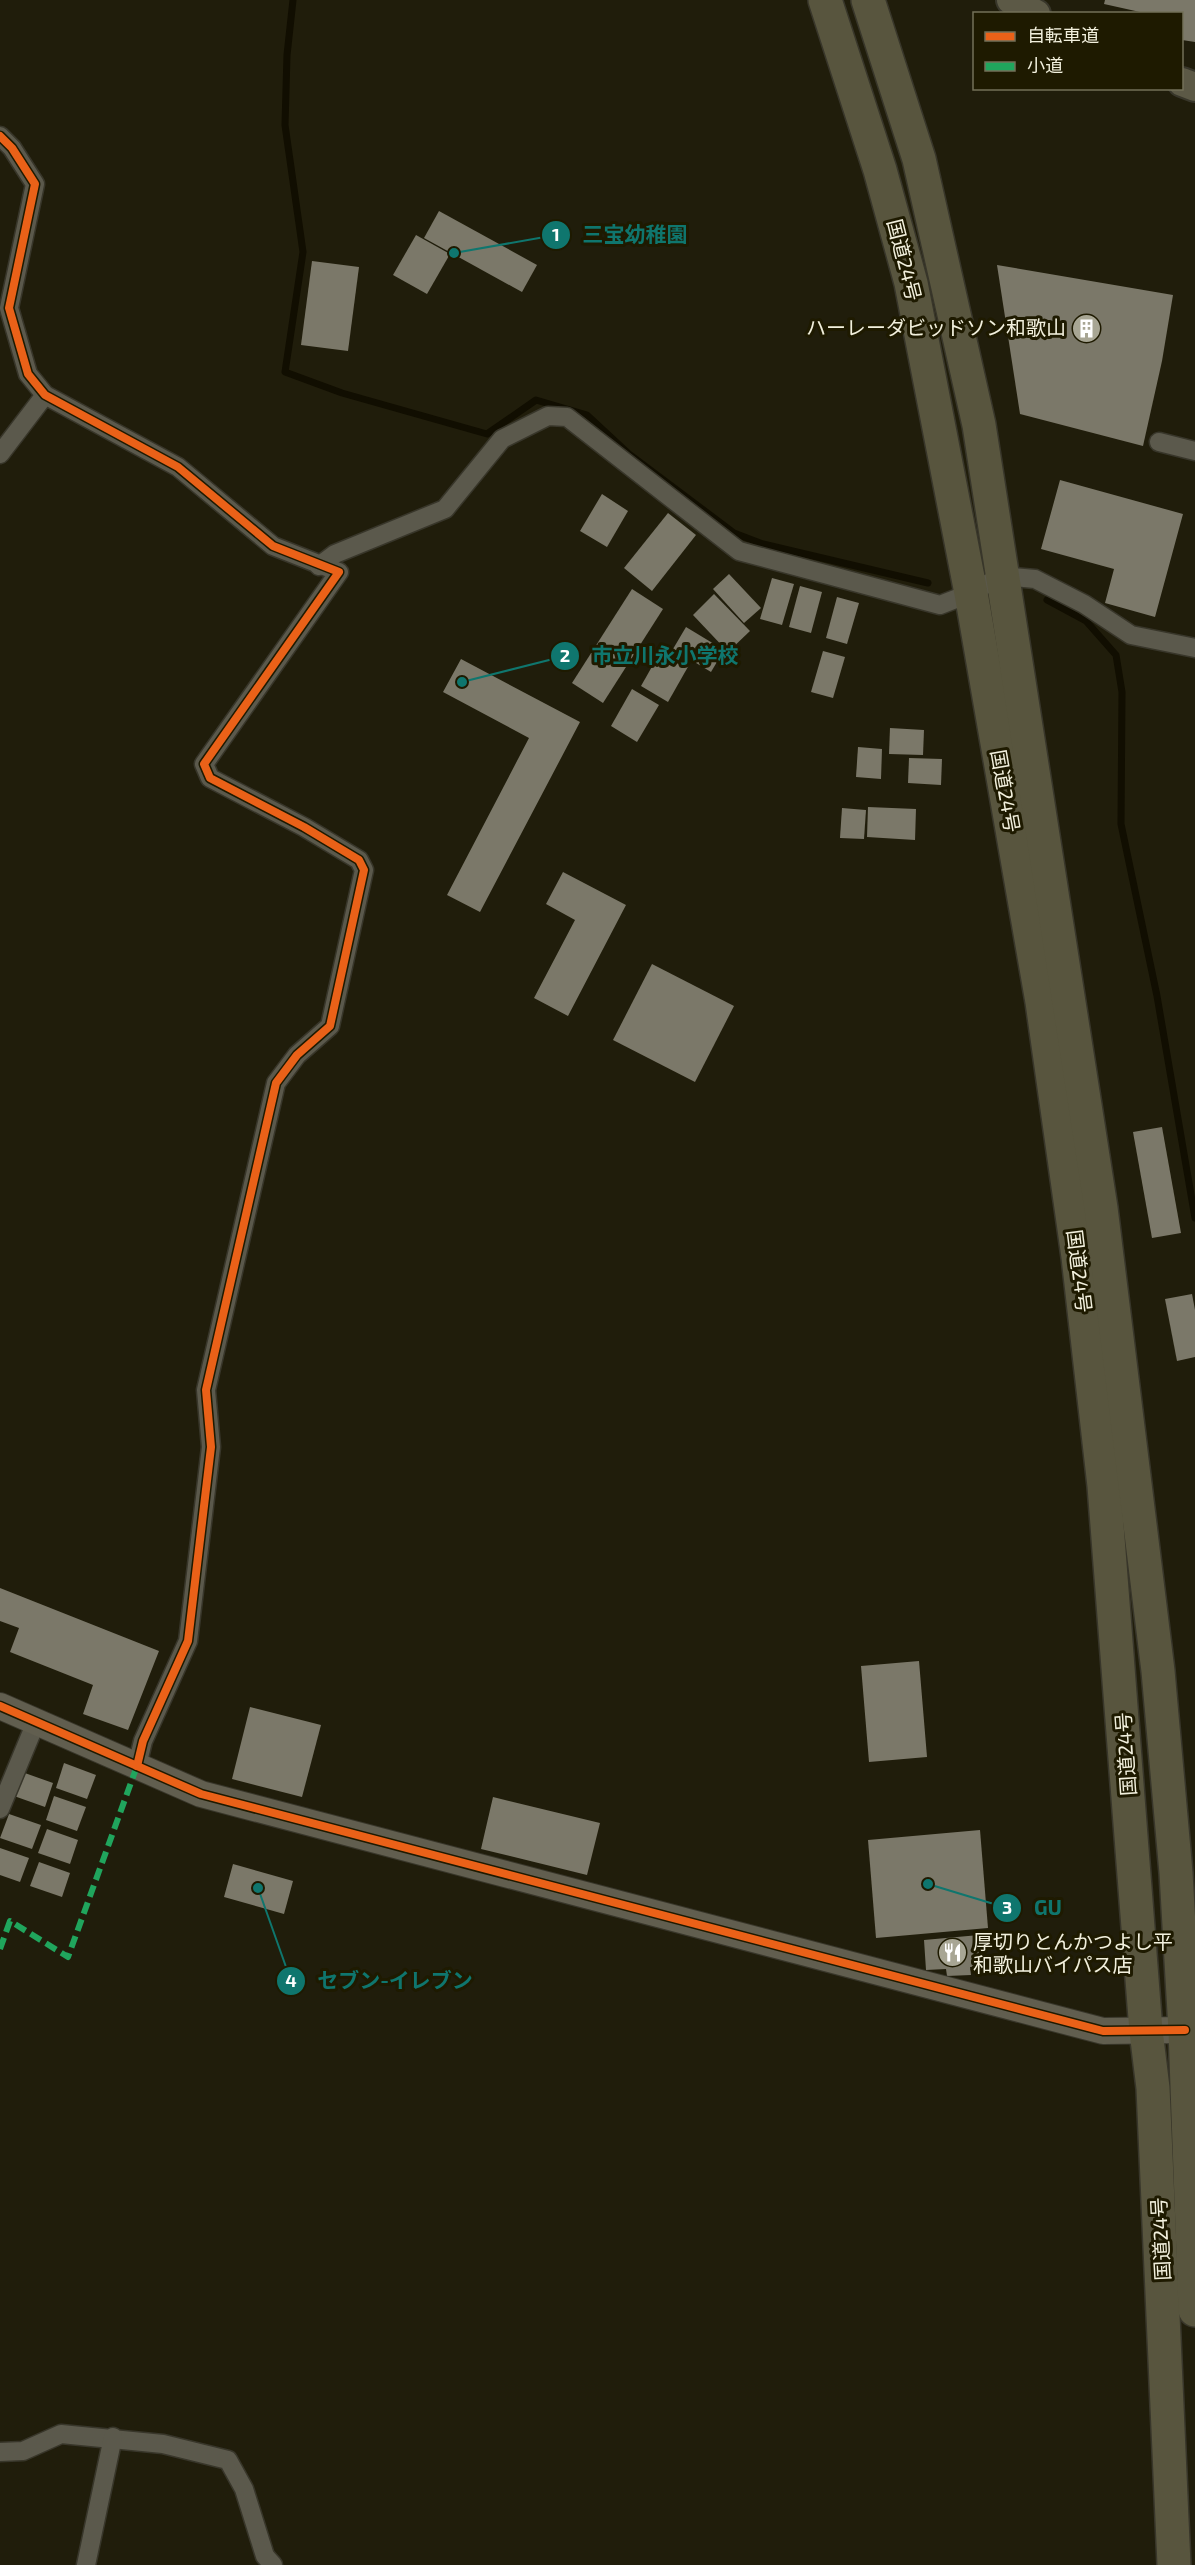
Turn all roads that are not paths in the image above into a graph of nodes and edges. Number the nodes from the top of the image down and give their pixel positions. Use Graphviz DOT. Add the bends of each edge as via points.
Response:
graph roads {
  1 [pos="825,0"];
  2 [pos="868,0"];
  3 [pos="1011,0"];
  4 [pos="1032,12"];
  5 [pos="0,136"];
  6 [pos="4,306"];
  7 [pos="45,395"];
  8 [pos="1159,442"];
  9 [pos="1195,452"];
  10 [pos="0,454"];
  11 [pos="319,566"];
  12 [pos="1001,576"];
  13 [pos="971,593"];
  14 [pos="1195,648"];
  15 [pos="0,1706"];
  16 [pos="36,1722"];
  17 [pos="137,1766"];
  18 [pos="0,1809"];
  19 [pos="1185,2030"];
  20 [pos="1146,2031"];
  21 [pos="1195,2310"];
  22 [pos="113,2437"];
  23 [pos="0,2452"];
  24 [pos="86,2565"];
  25 [pos="273,2565"];
  26 [pos="1174,2565"];
  1 -- 13 [label="highway, 国道24号" via="880,170 911,283"];
  2 -- 12 [label="highway, 国道24号" via="921,170 979,424"];
  3 -- 4 [label="main road"];
  5 -- 6 [label="street" via="35,184"];
  6 -- 7 [label="street" via="28,374"];
  7 -- 10 [label="street"];
  7 -- 11 [label="street" via="178,467 273,546"];
  8 -- 9 [label="street"];
  11 -- 13 [label="street" via="335,554 445,509 502,439 548,416 567,417 739,551 940,605"];
  11 -- 17 [label="street" via="339,572 204,764 210,778 304,827 359,860 364,870 330,1026 297,1055 276,1083 206,1390 211,1447 188,1641 143,1741"];
  12 -- 13 [label="street"];
  12 -- 14 [label="street" via="1035,579 1084,604 1131,635"];
  12 -- 19 [label="highway, 国道24号" via="1101,1208 1158,1671"];
  13 -- 20 [label="highway, 国道24号" via="1042,1002 1078,1257 1105,1498"];
  15 -- 16 [label="street"];
  16 -- 17 [label="street"];
  16 -- 18 [label="street"];
  17 -- 20 [label="street" via="201,1794 876,1973 1103,2031"];
  19 -- 20 [label="street"];
  19 -- 21 [label="highway, 国道24号"];
  20 -- 26 [label="highway, 国道24号" via="1160,2215"];
  22 -- 23 [label="street" via="61,2434 23,2451"];
  22 -- 24 [label="street"];
  22 -- 25 [label="street" via="228,2460 244,2489 265,2556"];
}
